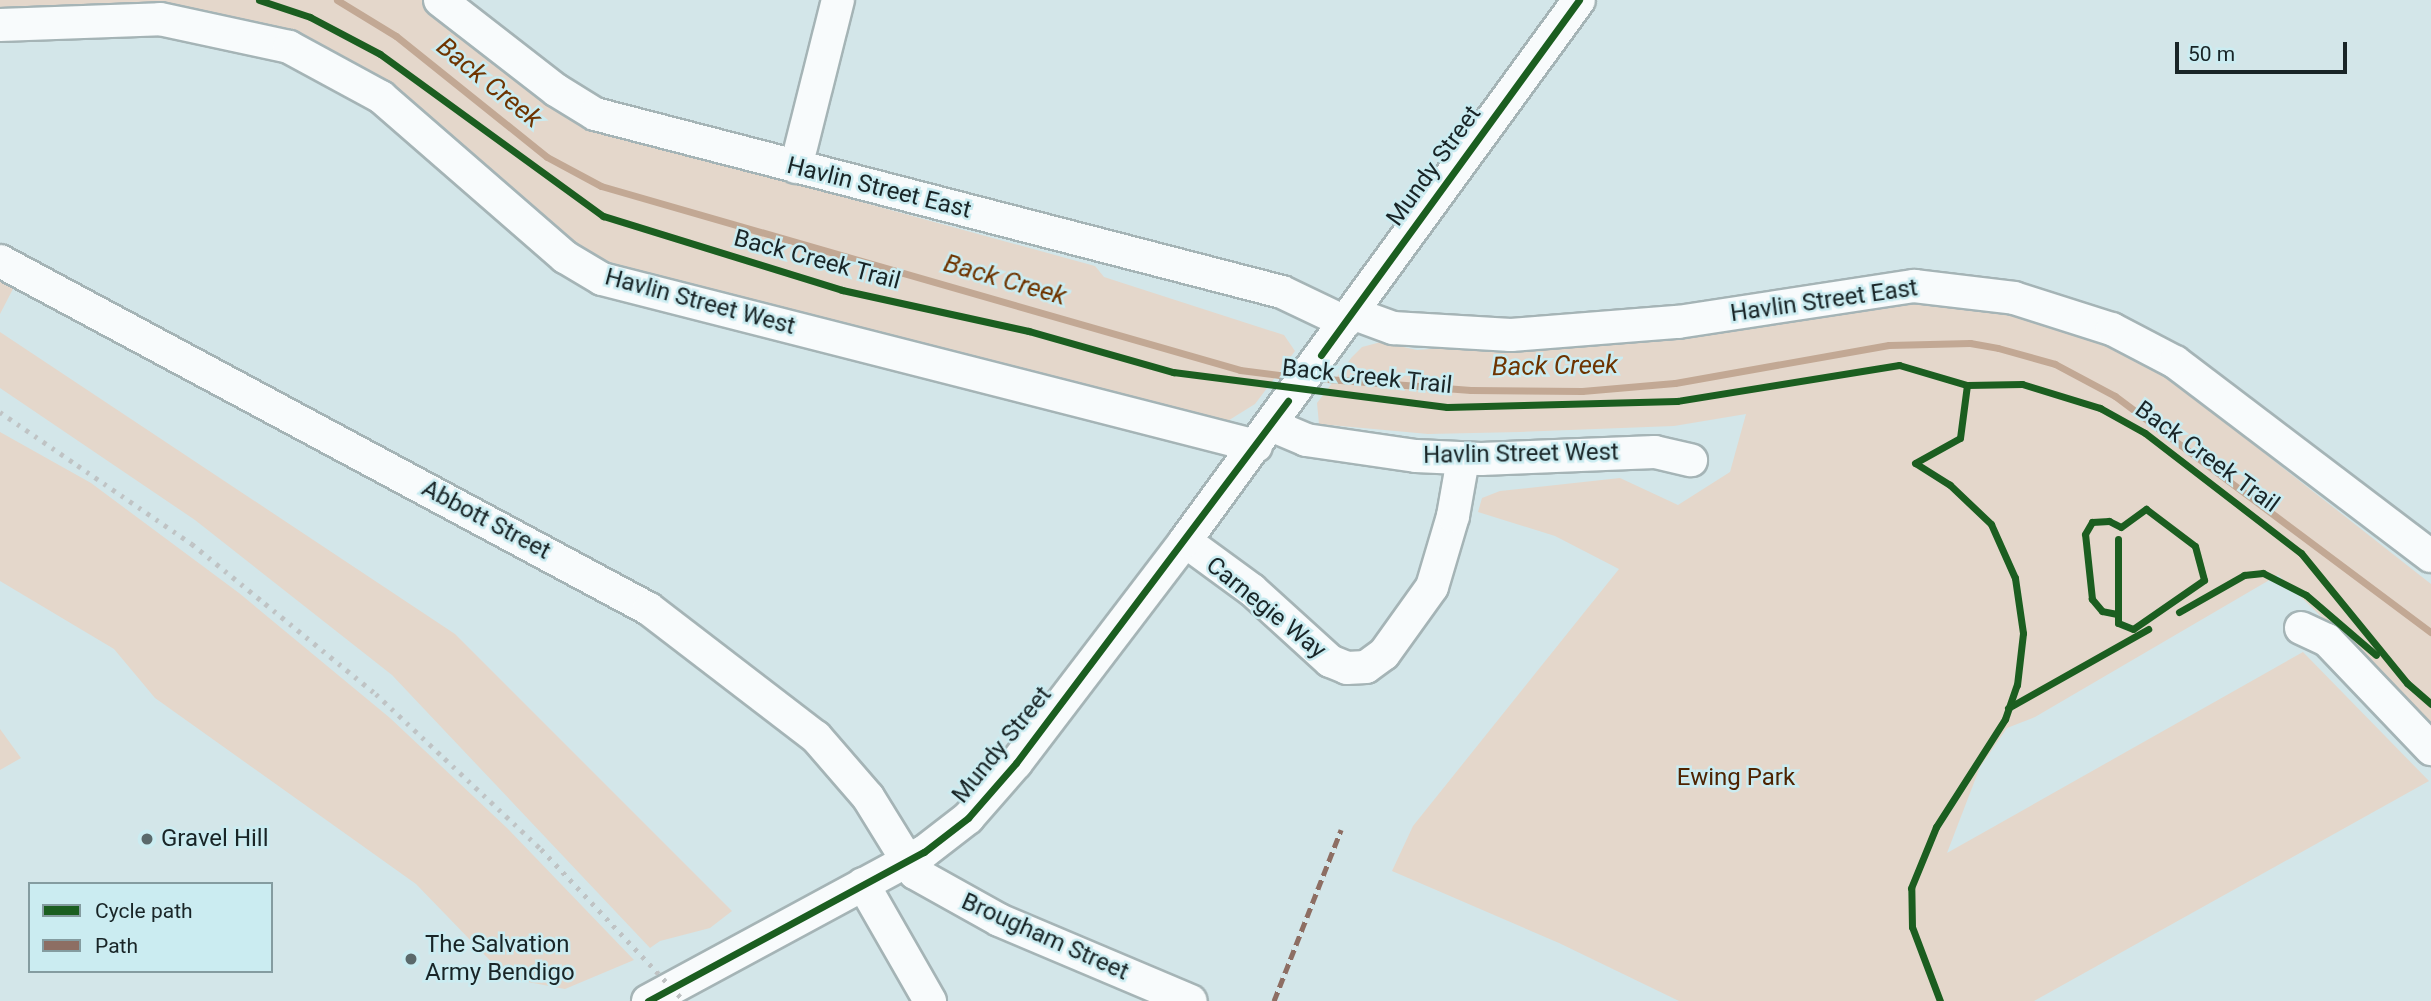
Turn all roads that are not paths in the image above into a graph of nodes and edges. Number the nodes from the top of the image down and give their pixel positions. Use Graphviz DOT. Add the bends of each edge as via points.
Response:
graph roads {
  1 [pos="440,0"];
  2 [pos="838,0"];
  3 [pos="1579,0"];
  4 [pos="0,25"];
  5 [pos="796,167"];
  6 [pos="0,261"];
  7 [pos="1348,317"];
  8 [pos="1271,424"];
  9 [pos="1463,459"];
  10 [pos="1691,460"];
  11 [pos="1185,541"];
  12 [pos="2431,556"];
  13 [pos="2301,628"];
  14 [pos="2431,749"];
  15 [pos="904,863"];
  16 [pos="863,884"];
  17 [pos="648,1001"];
  18 [pos="930,1001"];
  19 [pos="1191,1001"];
  1 -- 5 [label="street, Havlin Street East" via="556,90 595,114"];
  2 -- 5 [label="street"];
  3 -- 7 [label="street, Mundy Street"];
  4 -- 8 [label="street, Havlin Street West" via="160,19 289,47 381,97 565,257 602,279"];
  5 -- 7 [label="street, Havlin Street East" via="1271,289"];
  6 -- 15 [label="street, Abbott Street" via="649,609 816,737 867,797"];
  7 -- 8 [label="street, Mundy Street"];
  7 -- 12 [label="street, Havlin Street East" via="1405,329 1511,335 1678,323 1893,288 1945,286 2014,298 2101,325 2175,362"];
  8 -- 9 [label="street, Havlin Street West" via="1306,440"];
  8 -- 11 [label="street, Mundy Street"];
  9 -- 10 [label="street, Havlin Street West" via="1655,452"];
  9 -- 11 [label="street, Carnegie Way" via="1453,516 1432,587 1384,654 1366,667 1347,668 1330,661 1252,590"];
  11 -- 15 [label="street, Mundy Street" via="987,797 946,837"];
  13 -- 14 [label="street" via="2327,640"];
  15 -- 16 [label="street, Mundy Street"];
  15 -- 19 [label="street, Brougham Street" via="927,882 999,920"];
  16 -- 17 [label="street, Mundy Street"];
  16 -- 18 [label="street"];
}
